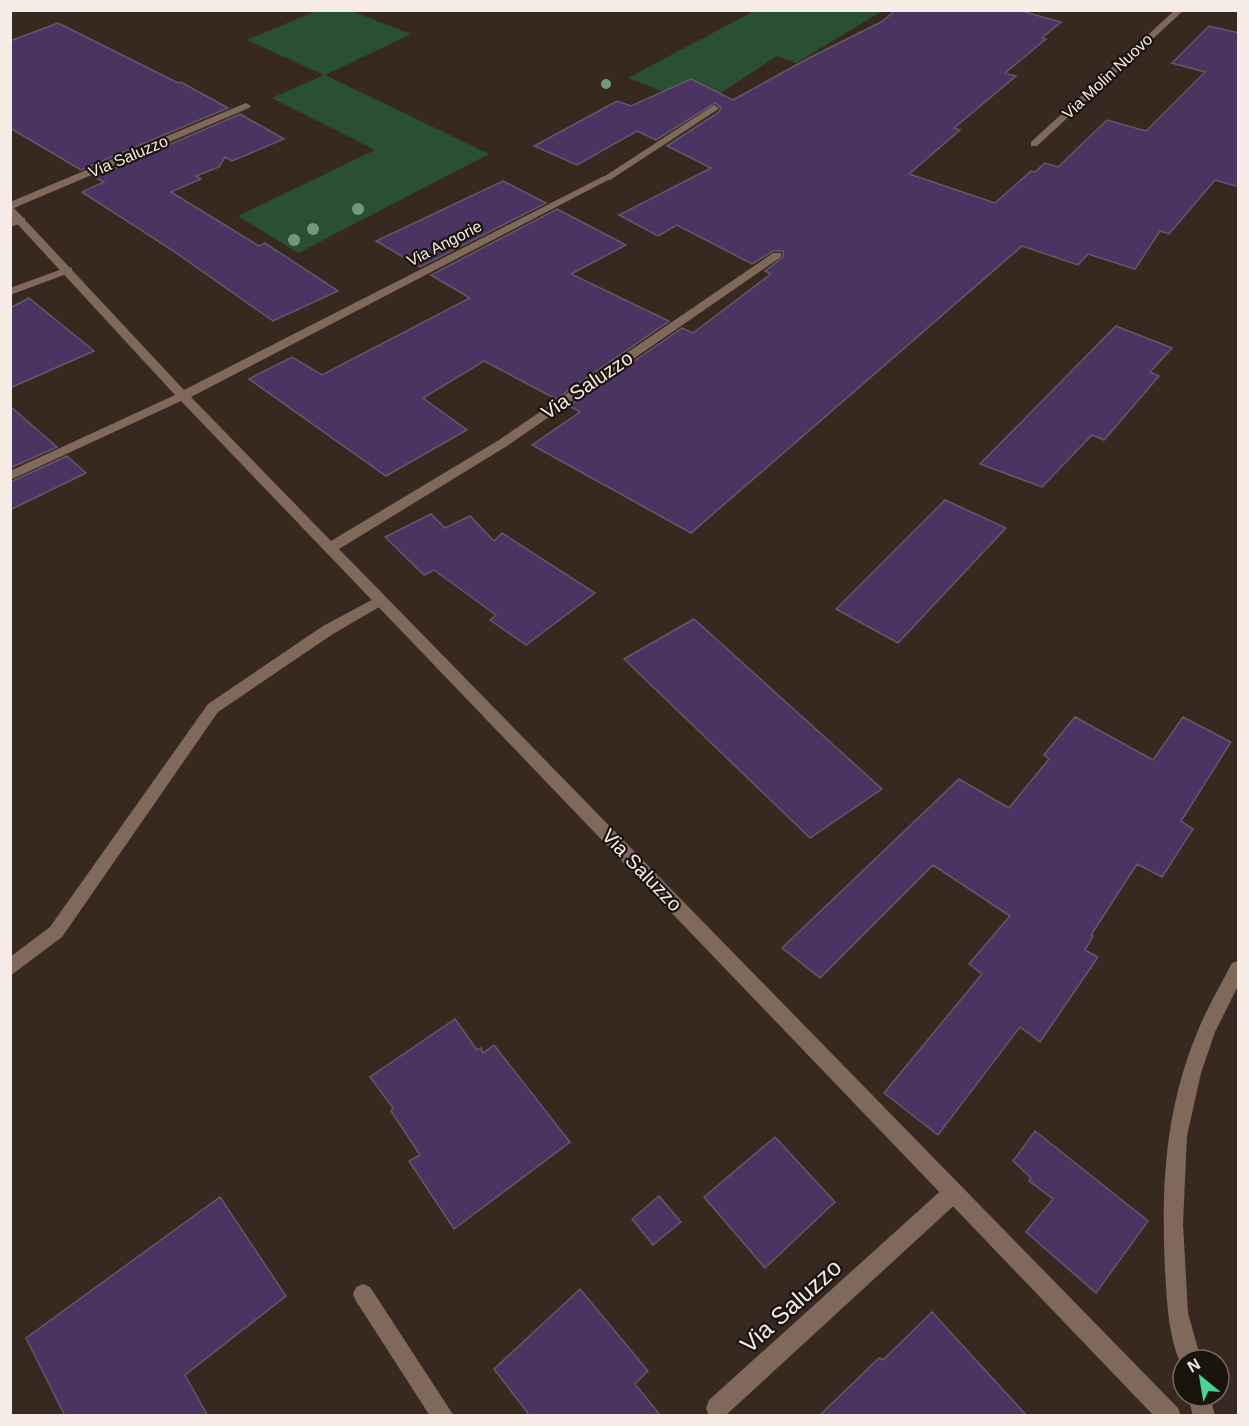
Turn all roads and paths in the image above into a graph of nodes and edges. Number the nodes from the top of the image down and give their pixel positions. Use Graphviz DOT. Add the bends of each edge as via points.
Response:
graph roads {
  1 [pos="1180,10"];
  2 [pos="246,106"];
  3 [pos="714,108"];
  4 [pos="1034,144"];
  5 [pos="13,215"];
  6 [pos="777,255"];
  7 [pos="68,270"];
  8 [pos="10,292"];
  9 [pos="183,396"];
  10 [pos="10,476"];
  11 [pos="331,547"];
  12 [pos="381,600"];
  13 [pos="10,968"];
  14 [pos="1239,969"];
  15 [pos="953,1193"];
  16 [pos="363,1294"];
  17 [pos="1187,1348"];
  18 [pos="717,1408"];
  19 [pos="443,1416"];
  20 [pos="1170,1416"];
  1 -- 4 [label="street, Via Molin Nuovo"];
  2 -- 5 [label="street, Via Saluzzo"];
  3 -- 9 [label="street, Via Angorie" via="607,178"];
  5 -- 7 [label="street, Via Saluzzo"];
  6 -- 11 [label="street, Via Saluzzo" via="503,443"];
  7 -- 8 [label="street"];
  7 -- 9 [label="street, Via Saluzzo"];
  9 -- 10 [label="street"];
  9 -- 11 [label="street, Via Saluzzo"];
  11 -- 12 [label="street, Via Saluzzo"];
  12 -- 13 [label="street" via="328,630 213,708 56,932"];
  12 -- 15 [label="street, Via Saluzzo"];
  14 -- 17 [label="street" via="1207,1030 1177,1136 1173,1235 1178,1313"];
  15 -- 18 [label="street, Via Saluzzo"];
  15 -- 20 [label="street, Via Saluzzo"];
  16 -- 19 [label="street"];
}
